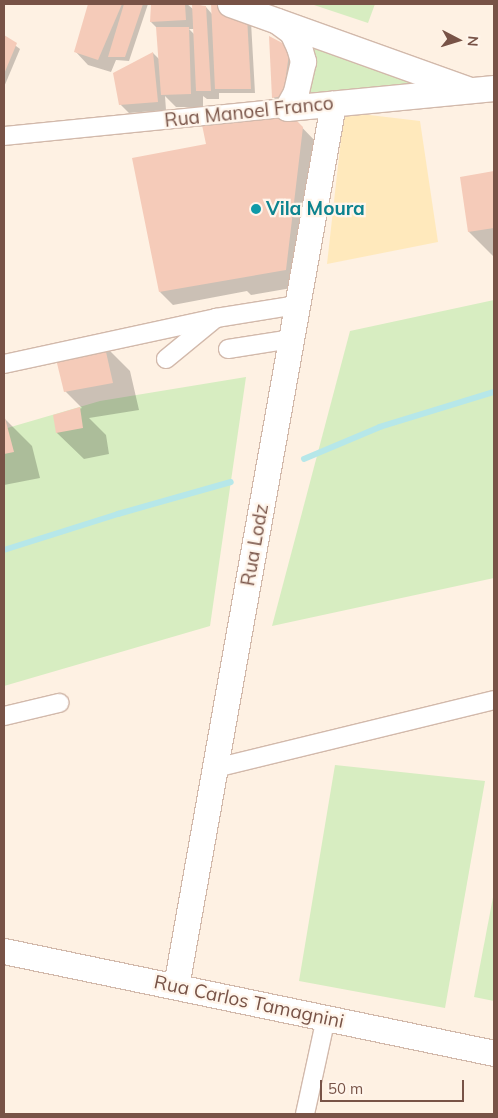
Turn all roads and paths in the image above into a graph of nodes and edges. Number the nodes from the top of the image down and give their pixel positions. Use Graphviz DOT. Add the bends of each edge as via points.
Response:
graph roads {
  1 [pos="230,4"];
  2 [pos="276,19"];
  3 [pos="494,88"];
  4 [pos="470,90"];
  5 [pos="333,104"];
  6 [pos="287,108"];
  7 [pos="4,136"];
  8 [pos="296,305"];
  9 [pos="216,318"];
  10 [pos="292,339"];
  11 [pos="228,349"];
  12 [pos="166,359"];
  13 [pos="4,364"];
  14 [pos="494,700"];
  15 [pos="59,703"];
  16 [pos="4,716"];
  17 [pos="215,768"];
  18 [pos="4,951"];
  19 [pos="176,986"];
  20 [pos="326,1018"];
  21 [pos="494,1053"];
  22 [pos="305,1114"];
  1 -- 2 [label="street"];
  2 -- 4 [label="street"];
  2 -- 6 [label="street" via="292,32 303,61 296,92"];
  3 -- 4 [label="street, Rua Manoel Franco"];
  4 -- 5 [label="street, Rua Manoel Franco"];
  5 -- 6 [label="street, Rua Manoel Franco"];
  5 -- 8 [label="street, Rua Lodz"];
  6 -- 7 [label="street, Rua Manoel Franco"];
  8 -- 9 [label="street"];
  8 -- 10 [label="street, Rua Lodz"];
  9 -- 12 [label="street"];
  9 -- 13 [label="street"];
  10 -- 11 [label="street"];
  10 -- 17 [label="street, Rua Lodz"];
  14 -- 17 [label="street"];
  15 -- 16 [label="street"];
  17 -- 19 [label="street, Rua Lodz"];
  18 -- 19 [label="street, Rua Carlos Tamagnini"];
  19 -- 20 [label="street, Rua Carlos Tamagnini"];
  20 -- 21 [label="street, Rua Carlos Tamagnini"];
  20 -- 22 [label="street"];
}
